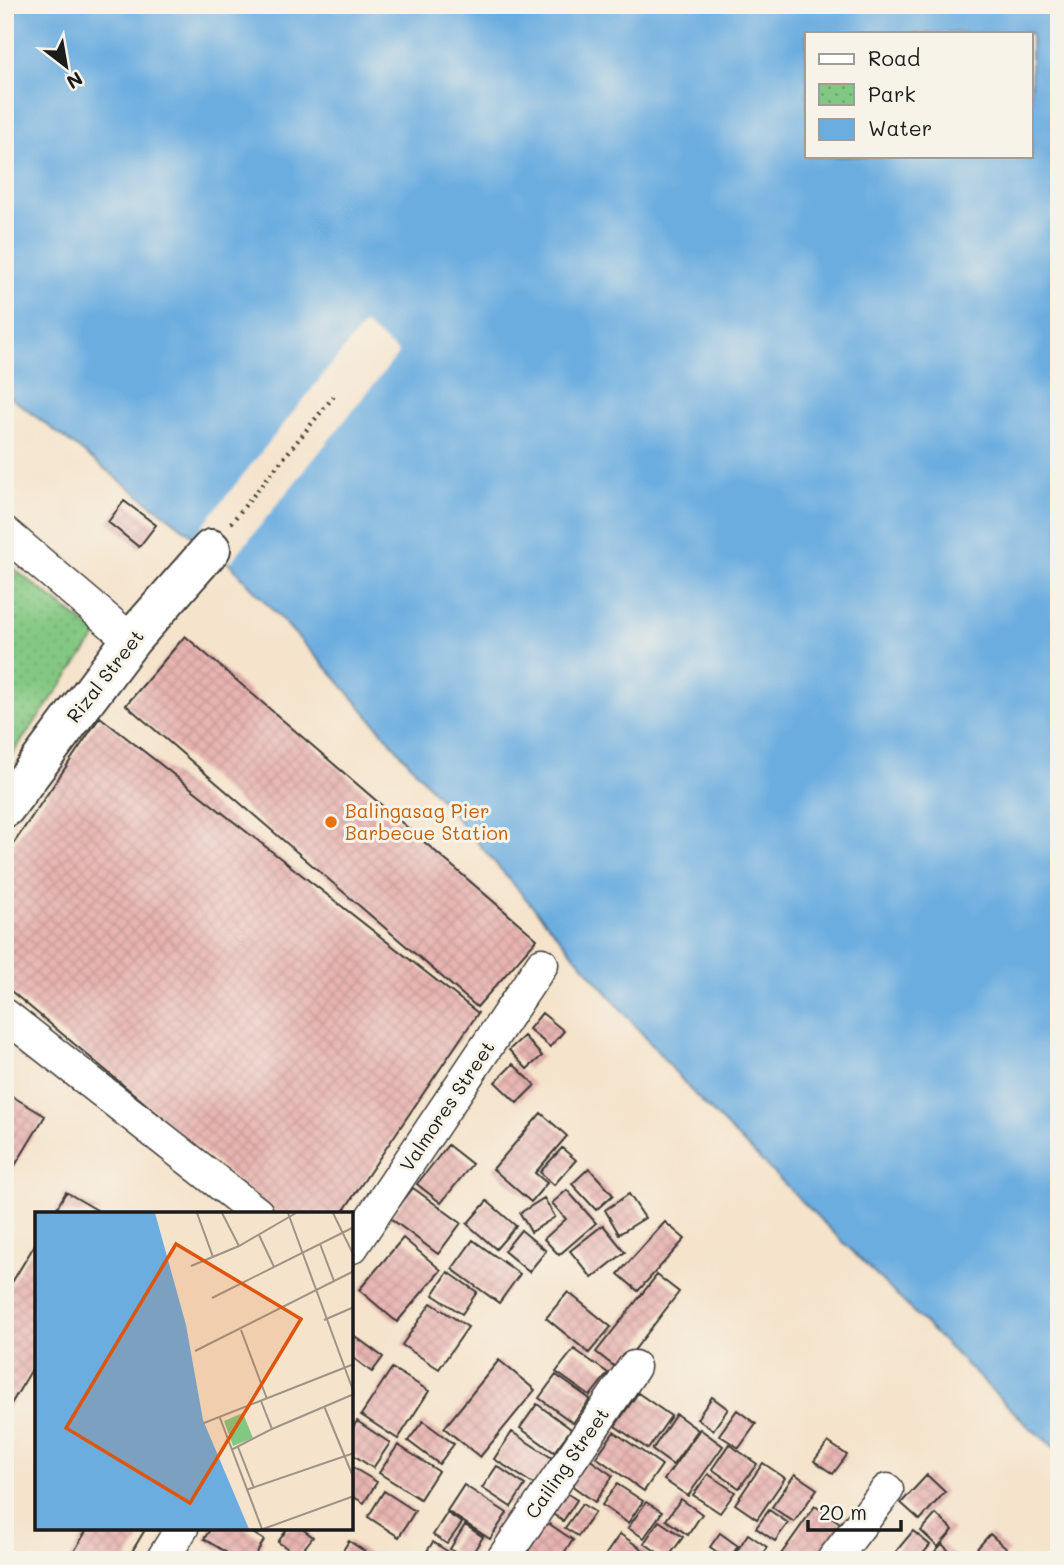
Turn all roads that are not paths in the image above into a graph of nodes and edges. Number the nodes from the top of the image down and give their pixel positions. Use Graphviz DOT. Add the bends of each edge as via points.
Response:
graph roads {
  1 [pos="5,533"];
  2 [pos="211,548"];
  3 [pos="131,640"];
  4 [pos="5,808"];
  5 [pos="542,964"];
  6 [pos="5,1015"];
  7 [pos="256,1212"];
  8 [pos="354,1244"];
  9 [pos="634,1367"];
  10 [pos="887,1490"];
  11 [pos="181,1530"];
  12 [pos="162,1560"];
  13 [pos="502,1560"];
  14 [pos="833,1560"];
  1 -- 3 [label="street"];
  2 -- 3 [label="street, Rizal Street"];
  3 -- 4 [label="street, Rizal Street"];
  5 -- 8 [label="street, Valmores Street"];
  6 -- 7 [label="street"];
  9 -- 13 [label="street, Cailing Street"];
  10 -- 14 [label="street"];
  11 -- 12 [label="street"];
}
